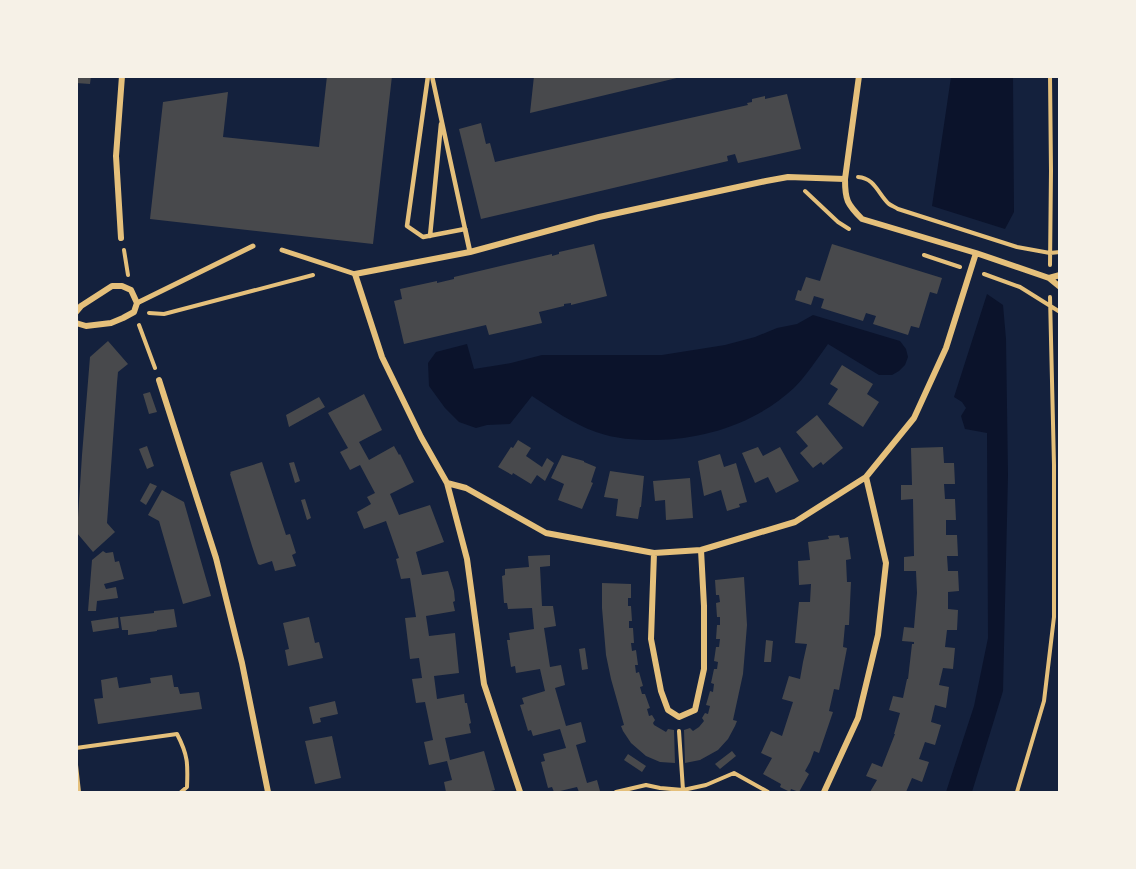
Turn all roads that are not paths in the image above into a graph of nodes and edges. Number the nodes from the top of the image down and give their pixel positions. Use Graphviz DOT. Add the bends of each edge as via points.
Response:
graph roads {
  1 [pos="122,76"];
  2 [pos="430,76"];
  3 [pos="859,76"];
  4 [pos="441,118"];
  5 [pos="845,179"];
  6 [pos="465,229"];
  7 [pos="430,236"];
  8 [pos="121,238"];
  9 [pos="253,246"];
  10 [pos="282,250"];
  11 [pos="470,252"];
  12 [pos="976,254"];
  13 [pos="355,274"];
  14 [pos="1059,275"];
  15 [pos="1049,278"];
  16 [pos="1059,287"];
  17 [pos="137,303"];
  18 [pos="76,312"];
  19 [pos="76,323"];
  20 [pos="159,381"];
  21 [pos="866,477"];
  22 [pos="447,483"];
  23 [pos="701,550"];
  24 [pos="654,553"];
  25 [pos="268,792"];
  26 [pos="520,792"];
  27 [pos="824,792"];
  1 -- 8 [label="street" via="116,156"];
  2 -- 4 [label="lane"];
  2 -- 7 [label="lane" via="407,226 423,237"];
  3 -- 5 [label="street"];
  4 -- 6 [label="lane"];
  4 -- 7 [label="lane"];
  5 -- 11 [label="street" via="788,177 766,181"];
  5 -- 12 [label="street" via="850,207 862,219"];
  6 -- 7 [label="lane"];
  6 -- 11 [label="street"];
  9 -- 17 [label="street"];
  10 -- 13 [label="street"];
  11 -- 13 [label="street"];
  12 -- 15 [label="street"];
  12 -- 21 [label="street" via="946,348 914,418"];
  13 -- 22 [label="street" via="382,357"];
  14 -- 15 [label="street"];
  15 -- 16 [label="street"];
  17 -- 18 [label="street" via="131,290 112,286"];
  17 -- 19 [label="street" via="134,312 111,323"];
  20 -- 25 [label="street" via="216,558"];
  21 -- 23 [label="street" via="795,522"];
  21 -- 27 [label="street" via="886,563 878,635 858,718"];
  22 -- 24 [label="street" via="466,488 546,533"];
  22 -- 26 [label="street" via="468,559 484,684"];
  23 -- 24 [label="street"];
  23 -- 24 [label="street" via="704,669 695,710 679,717 668,710 664,701 651,639"];
}
